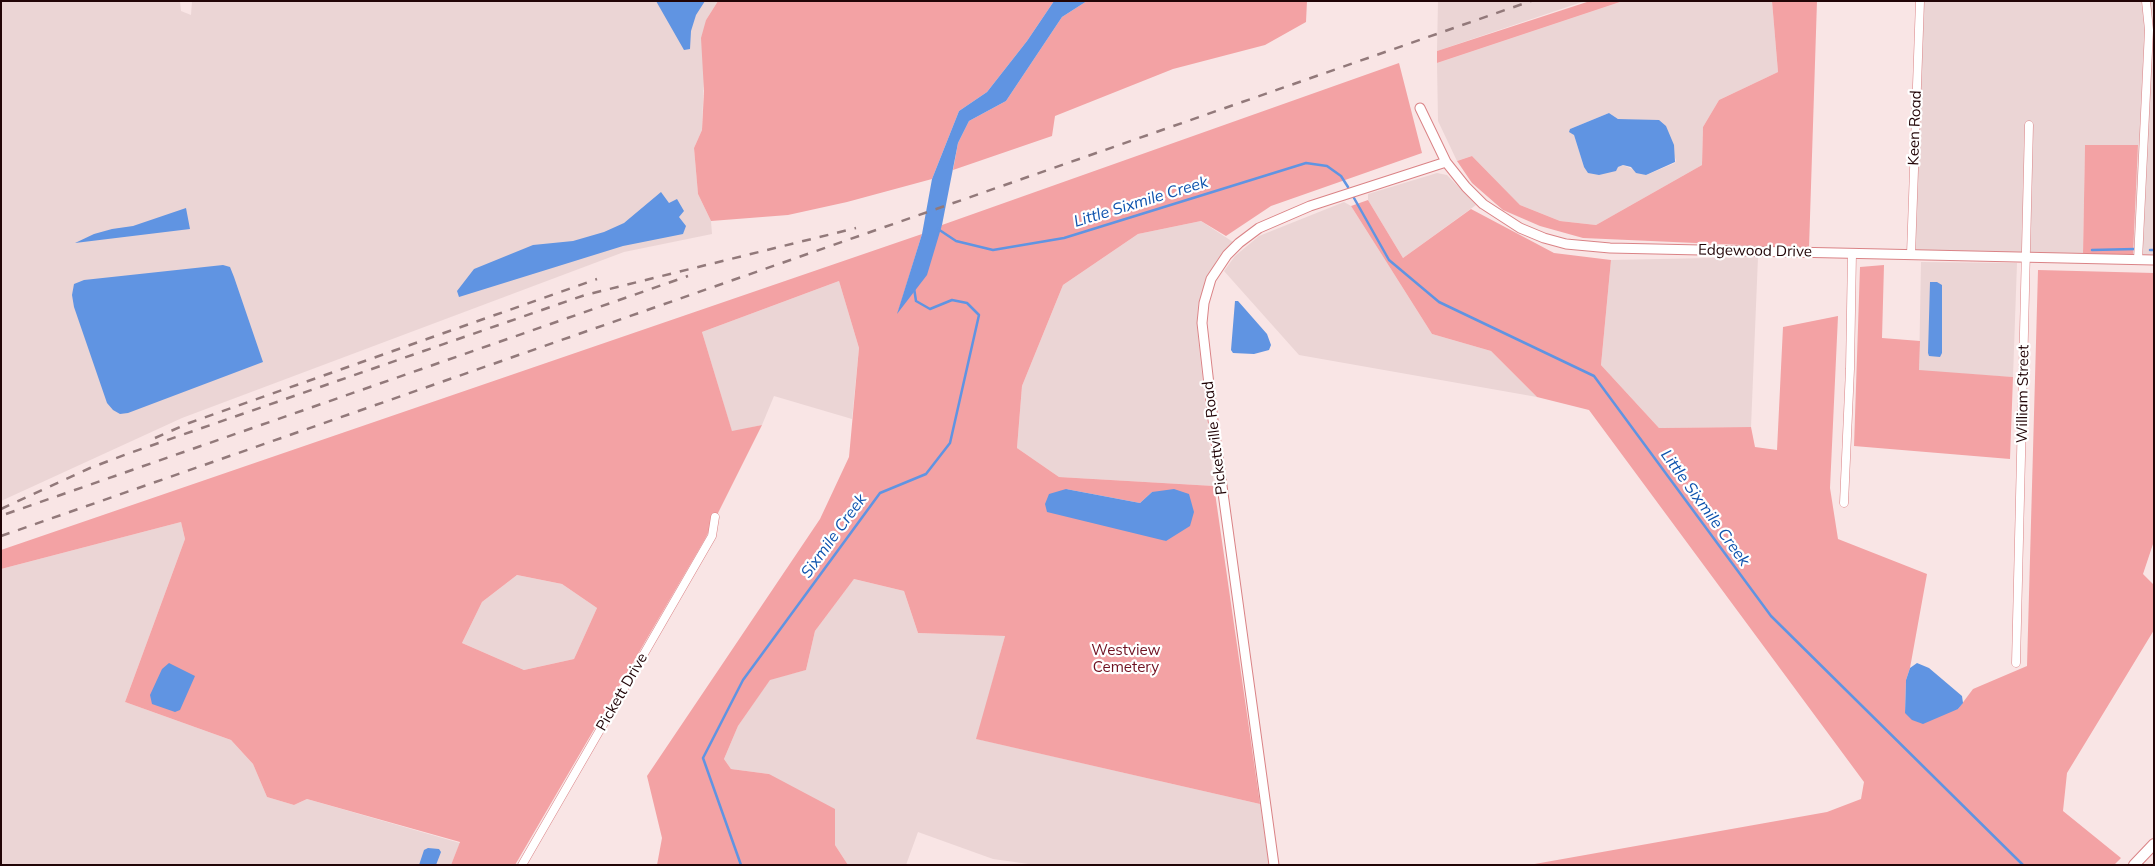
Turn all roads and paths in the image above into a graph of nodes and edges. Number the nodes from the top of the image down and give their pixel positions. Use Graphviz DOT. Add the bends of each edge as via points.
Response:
graph roads {
  1 [pos="1920,1"];
  2 [pos="2146,1"];
  3 [pos="1420,108"];
  4 [pos="2029,125"];
  5 [pos="1446,162"];
  6 [pos="1852,253"];
  7 [pos="1911,254"];
  8 [pos="2026,258"];
  9 [pos="2138,260"];
  10 [pos="2154,260"];
  11 [pos="1844,503"];
  12 [pos="715,517"];
  13 [pos="2016,663"];
  14 [pos="2154,844"];
  15 [pos="522,865"];
  16 [pos="1274,865"];
  17 [pos="2134,865"];
  1 -- 7 [label="street, Keen Road"];
  2 -- 9 [label="street" via="2149,30"];
  3 -- 5 [label="street, Edgewood Drive"];
  4 -- 8 [label="street, William Street"];
  5 -- 6 [label="street, Edgewood Drive" via="1466,188 1501,217 1544,238 1566,244 1610,248"];
  5 -- 16 [label="street, Pickettville Road" via="1310,206 1260,228 1227,255 1211,279 1204,302 1202,323 1212,420"];
  6 -- 7 [label="street, Edgewood Drive"];
  6 -- 11 [label="street"];
  7 -- 8 [label="street, Edgewood Drive"];
  8 -- 9 [label="street, Edgewood Drive"];
  8 -- 13 [label="street, William Street"];
  9 -- 10 [label="street, Edgewood Drive"];
  12 -- 15 [label="street, Pickett Drive" via="712,536"];
  14 -- 17 [label="main road"];
}
